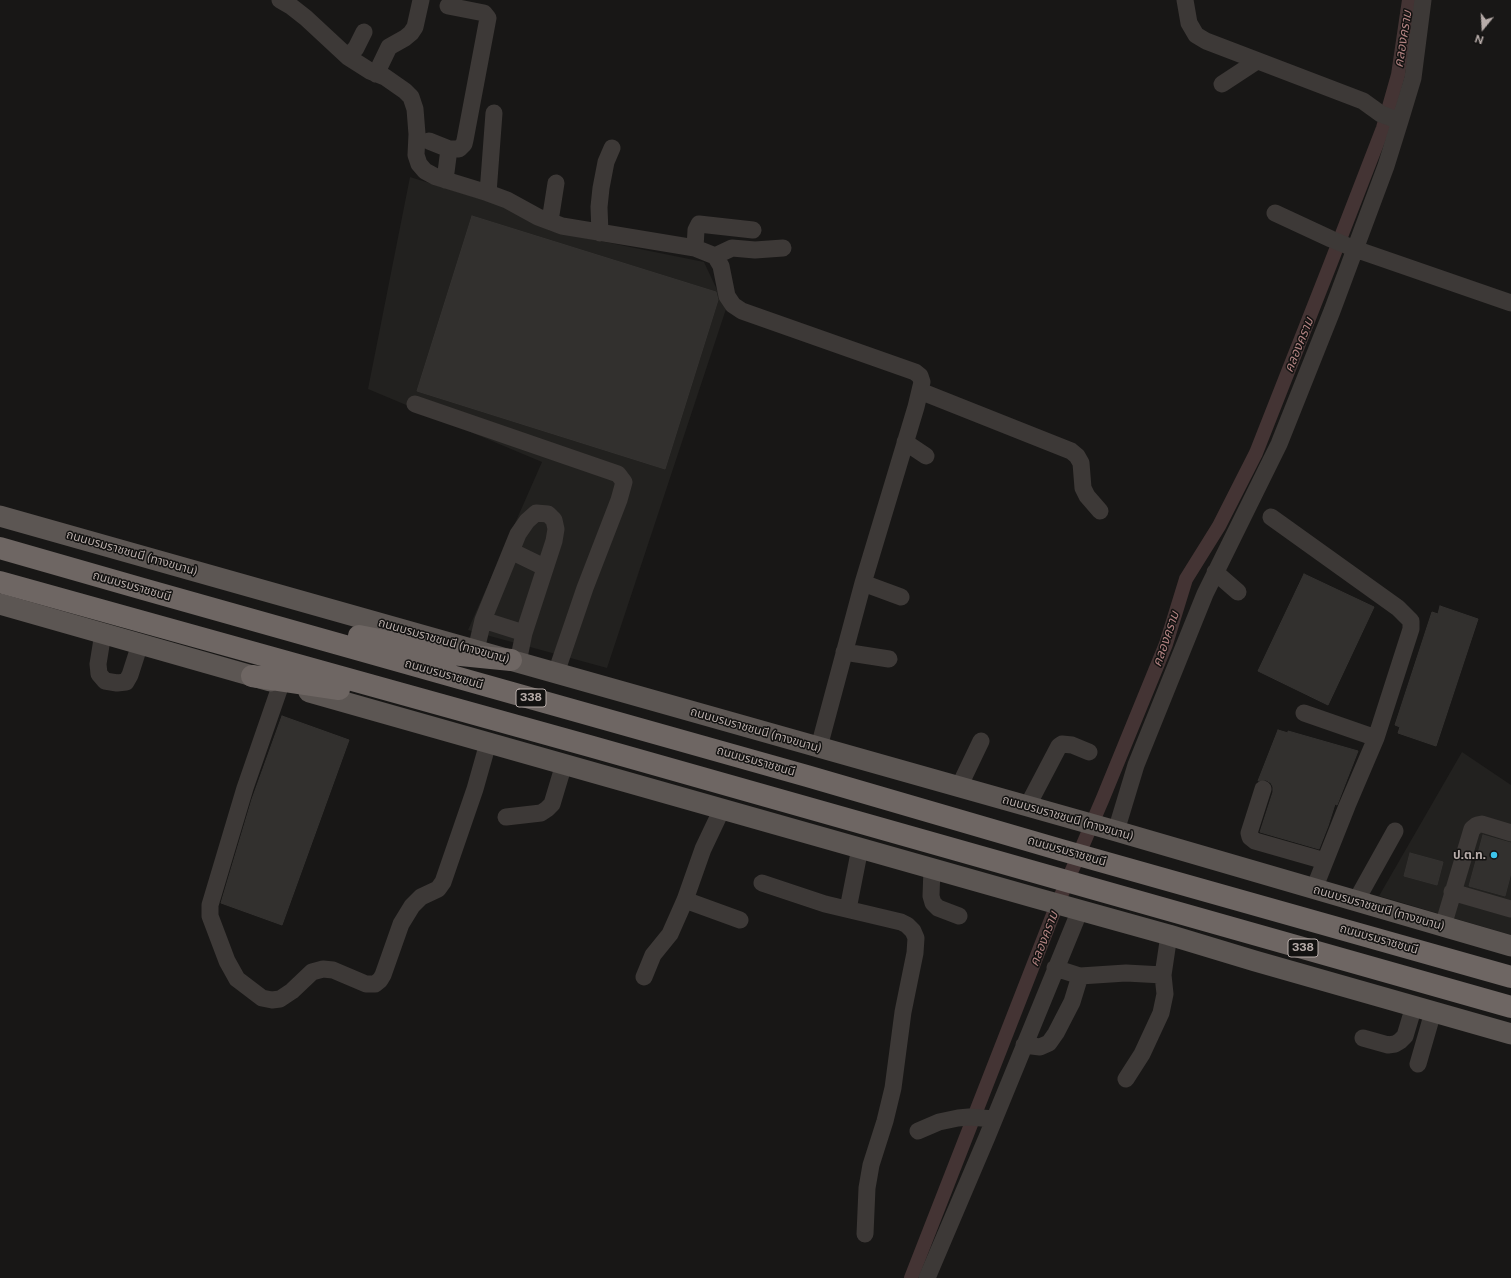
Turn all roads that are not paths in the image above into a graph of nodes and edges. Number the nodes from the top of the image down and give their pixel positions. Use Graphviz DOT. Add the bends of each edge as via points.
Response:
graph roads {
  1 [pos="280,0"];
  2 [pos="421,0"];
  3 [pos="1186,0"];
  4 [pos="1423,0"];
  5 [pos="448,6"];
  6 [pos="364,32"];
  7 [pos="348,57"];
  8 [pos="1257,61"];
  9 [pos="376,74"];
  10 [pos="1222,84"];
  11 [pos="494,112"];
  12 [pos="1392,118"];
  13 [pos="429,141"];
  14 [pos="612,148"];
  15 [pos="449,149"];
  16 [pos="445,180"];
  17 [pos="556,183"];
  18 [pos="488,193"];
  19 [pos="1275,213"];
  20 [pos="550,221"];
  21 [pos="753,230"];
  22 [pos="600,233"];
  23 [pos="1343,244"];
  24 [pos="695,248"];
  25 [pos="783,248"];
  26 [pos="715,256"];
  27 [pos="1511,303"];
  28 [pos="920,391"];
  29 [pos="416,404"];
  30 [pos="905,442"];
  31 [pos="926,456"];
  32 [pos="1100,511"];
  33 [pos="0,516"];
  34 [pos="1270,517"];
  35 [pos="0,548"];
  36 [pos="511,551"];
  37 [pos="544,567"];
  38 [pos="1215,572"];
  39 [pos="0,582"];
  40 [pos="862,583"];
  41 [pos="1238,592"];
  42 [pos="901,597"];
  43 [pos="0,604"];
  44 [pos="483,620"];
  45 [pos="290,630"];
  46 [pos="103,633"];
  47 [pos="524,633"];
  48 [pos="140,644"];
  49 [pos="476,650"];
  50 [pos="844,652"];
  51 [pos="889,659"];
  52 [pos="515,661"];
  53 [pos="556,673"];
  54 [pos="252,676"];
  55 [pos="281,684"];
  56 [pos="464,711"];
  57 [pos="1304,713"];
  58 [pos="1376,738"];
  59 [pos="982,741"];
  60 [pos="488,742"];
  61 [pos="819,747"];
  62 [pos="1088,752"];
  63 [pos="564,764"];
  64 [pos="958,787"];
  65 [pos="1263,789"];
  66 [pos="1028,806"];
  67 [pos="722,809"];
  68 [pos="506,816"];
  69 [pos="1114,831"];
  70 [pos="1395,831"];
  71 [pos="1511,833"];
  72 [pos="860,848"];
  73 [pos="1325,861"];
  74 [pos="932,868"];
  75 [pos="762,883"];
  76 [pos="1314,889"];
  77 [pos="1452,892"];
  78 [pos="685,900"];
  79 [pos="1356,901"];
  80 [pos="848,909"];
  81 [pos="1077,909"];
  82 [pos="1511,909"];
  83 [pos="960,916"];
  84 [pos="740,920"];
  85 [pos="1443,926"];
  86 [pos="1169,934"];
  87 [pos="1511,945"];
  88 [pos="1055,968"];
  89 [pos="1163,975"];
  90 [pos="1080,976"];
  91 [pos="644,977"];
  92 [pos="1511,977"];
  93 [pos="1509,1007"];
  94 [pos="1423,1009"];
  95 [pos="1511,1034"];
  96 [pos="1363,1038"];
  97 [pos="1024,1045"];
  98 [pos="1418,1064"];
  99 [pos="1126,1080"];
  100 [pos="990,1119"];
  101 [pos="918,1131"];
  102 [pos="864,1234"];
  103 [pos="930,1277"];
  1 -- 7 [label="street" via="302,14"];
  2 -- 9 [label="street" via="415,27 405,38 389,47"];
  3 -- 8 [label="street" via="1189,23 1196,34 1206,41"];
  4 -- 12 [label="street" via="1413,78"];
  5 -- 15 [label="street" via="484,13 488,18 466,140 459,149"];
  6 -- 7 [label="street"];
  7 -- 9 [label="street"];
  8 -- 10 [label="street"];
  8 -- 12 [label="street" via="1363,101"];
  9 -- 16 [label="street" via="411,97 415,109 416,155 419,164 425,171"];
  11 -- 18 [label="street"];
  12 -- 23 [label="street" via="1386,166"];
  13 -- 15 [label="street"];
  14 -- 22 [label="street" via="606,162 601,188"];
  15 -- 16 [label="street"];
  16 -- 18 [label="street"];
  17 -- 20 [label="street"];
  18 -- 20 [label="street"];
  19 -- 23 [label="street"];
  20 -- 22 [label="street" via="562,226"];
  21 -- 24 [label="street" via="699,224"];
  22 -- 24 [label="street"];
  23 -- 27 [label="street"];
  23 -- 38 [label="street" via="1329,318 1278,444 1243,520"];
  24 -- 26 [label="street"];
  25 -- 26 [label="street" via="732,248"];
  26 -- 28 [label="street" via="721,266 727,296 733,305 742,311 915,372 922,382"];
  28 -- 30 [label="street"];
  28 -- 32 [label="street" via="1071,451 1081,463 1083,488"];
  29 -- 53 [label="street" via="618,474 624,482"];
  30 -- 31 [label="street"];
  30 -- 40 [label="street"];
  33 -- 49 [label="main road, ถนนบรมราชชนนี (ทางขนาน)"];
  34 -- 58 [label="street" via="1398,608 1411,621 1411,629"];
  35 -- 45 [label="highway, ถนนบรมราชชนนี / 338"];
  36 -- 37 [label="street"];
  36 -- 37 [label="street" via="527,521 536,513 548,514 554,520 556,529"];
  36 -- 44 [label="street"];
  37 -- 47 [label="street"];
  38 -- 41 [label="street"];
  38 -- 69 [label="street" via="1136,765"];
  39 -- 56 [label="highway, 338"];
  40 -- 42 [label="street"];
  40 -- 50 [label="street"];
  43 -- 46 [label="main road, 338"];
  44 -- 47 [label="street"];
  44 -- 49 [label="street"];
  45 -- 52 [label="highway" via="340,633 451,654"];
  45 -- 92 [label="highway, ถนนบรมราชชนนี / 338"];
  46 -- 48 [label="main road, 338"];
  46 -- 48 [label="street" via="98,664 99,674 105,681 126,682"];
  47 -- 52 [label="street"];
  48 -- 54 [label="main road, 338"];
  49 -- 52 [label="main road, ถนนบรมราชชนนี (ทางขนาน)"];
  50 -- 51 [label="street"];
  50 -- 61 [label="street"];
  52 -- 53 [label="main road, ถนนบรมราชชนนี (ทางขนาน)"];
  53 -- 61 [label="main road, ถนนบรมราชชนนี (ทางขนาน)"];
  54 -- 55 [label="main road, 338"];
  54 -- 56 [label="highway"];
  55 -- 60 [label="main road, 338"];
  55 -- 60 [label="street" via="245,788 210,905 210,916 227,961 237,979 262,998 280,999 312,972 323,969 333,970 366,984 375,984 380,980 401,924 412,906 421,897 438,889 443,882 475,789"];
  56 -- 93 [label="highway, 338"];
  57 -- 58 [label="street"];
  58 -- 73 [label="street"];
  59 -- 64 [label="street"];
  60 -- 63 [label="main road, 338"];
  61 -- 64 [label="main road, ถนนบรมราชชนนี (ทางขนาน)"];
  62 -- 66 [label="street" via="1072,745 1059,746"];
  63 -- 67 [label="main road, 338"];
  63 -- 68 [label="street" via="552,804 547,809 541,813"];
  64 -- 66 [label="main road, ถนนบรมราชชนนี (ทางขนาน)"];
  65 -- 73 [label="street" via="1249,833 1250,837 1255,841"];
  66 -- 69 [label="main road, ถนนบรมราชชนนี (ทางขนาน)"];
  67 -- 72 [label="main road, 338"];
  67 -- 78 [label="street" via="703,849"];
  69 -- 76 [label="main road, ถนนบรมราชชนนี (ทางขนาน)"];
  70 -- 79 [label="street"];
  71 -- 77 [label="street" via="1482,824 1472,829"];
  72 -- 74 [label="main road, 338"];
  72 -- 80 [label="street"];
  73 -- 76 [label="street"];
  74 -- 81 [label="main road, 338"];
  74 -- 83 [label="street" via="933,903 938,908"];
  75 -- 80 [label="street"];
  76 -- 79 [label="main road, ถนนบรมราชชนนี (ทางขนาน)"];
  77 -- 82 [label="street"];
  77 -- 85 [label="street"];
  78 -- 84 [label="street"];
  78 -- 91 [label="street" via="670,934 653,955"];
  79 -- 85 [label="main road, ถนนบรมราชชนนี (ทางขนาน)"];
  80 -- 102 [label="street" via="901,922 913,931 916,938 916,953 903,1012 893,1088 871,1165"];
  81 -- 86 [label="main road, 338"];
  81 -- 88 [label="street"];
  85 -- 87 [label="main road, ถนนบรมราชชนนี (ทางขนาน)"];
  86 -- 89 [label="street"];
  86 -- 94 [label="main road, 338"];
  88 -- 90 [label="street"];
  88 -- 97 [label="street"];
  89 -- 90 [label="street" via="1126,973"];
  89 -- 99 [label="street" via="1165,994 1161,1013 1142,1054"];
  90 -- 97 [label="street" via="1072,1002 1049,1043 1040,1046"];
  94 -- 95 [label="main road, 338"];
  94 -- 96 [label="street" via="1405,1036 1395,1044 1388,1045"];
  94 -- 98 [label="street"];
  97 -- 100 [label="street"];
  100 -- 101 [label="street" via="969,1117 939,1122"];
  100 -- 103 [label="street"];
}
